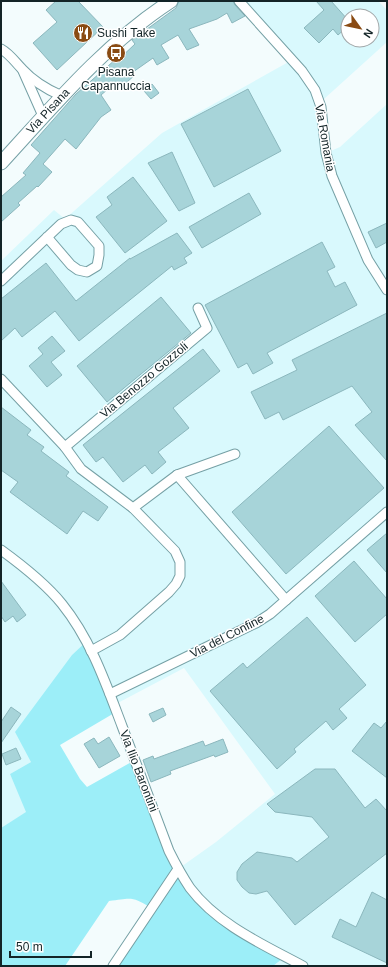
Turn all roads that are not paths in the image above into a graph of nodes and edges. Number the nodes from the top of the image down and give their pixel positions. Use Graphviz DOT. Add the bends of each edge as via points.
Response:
graph roads {
  1 [pos="171,1"];
  2 [pos="239,1"];
  3 [pos="1,49"];
  4 [pos="22,70"];
  5 [pos="62,96"];
  6 [pos="43,116"];
  7 [pos="1,163"];
  8 [pos="47,237"];
  9 [pos="1,281"];
  10 [pos="387,290"];
  11 [pos="198,308"];
  12 [pos="1,379"];
  13 [pos="65,447"];
  14 [pos="235,454"];
  15 [pos="177,475"];
  16 [pos="133,508"];
  17 [pos="387,512"];
  18 [pos="1,550"];
  19 [pos="286,600"];
  20 [pos="92,651"];
  21 [pos="110,694"];
  22 [pos="178,869"];
  23 [pos="113,966"];
  24 [pos="303,966"];
  1 -- 5 [label="main road, Via Pisana" via="130,31"];
  2 -- 10 [label="street, Via Romania" via="302,71 315,90 321,107 326,153 332,176 368,260"];
  3 -- 4 [label="street" via="9,54"];
  4 -- 5 [label="street" via="46,88"];
  4 -- 6 [label="street"];
  5 -- 6 [label="main road, Via Pisana"];
  6 -- 7 [label="main road, Via Pisana"];
  8 -- 8 [label="street" via="61,224 71,220 78,222 99,246 97,266 87,272 78,270"];
  8 -- 9 [label="street"];
  11 -- 13 [label="street, Via Benozzo Gozzoli" via="207,328"];
  12 -- 13 [label="street"];
  13 -- 16 [label="street" via="81,469"];
  14 -- 15 [label="street"];
  15 -- 16 [label="street"];
  15 -- 19 [label="street"];
  16 -- 20 [label="street" via="177,555 181,564 180,576 174,588 147,612 115,638"];
  17 -- 19 [label="street, Via del Confine"];
  18 -- 20 [label="street, Via Ilio Barontini" via="32,574 58,600"];
  19 -- 21 [label="street, Via del Confine" via="256,623"];
  20 -- 21 [label="street, Via Ilio Barontini"];
  21 -- 22 [label="street, Via Ilio Barontini"];
  22 -- 23 [label="street"];
  22 -- 24 [label="street, Via Ilio Barontini" via="191,889 219,916 248,936"];
}
